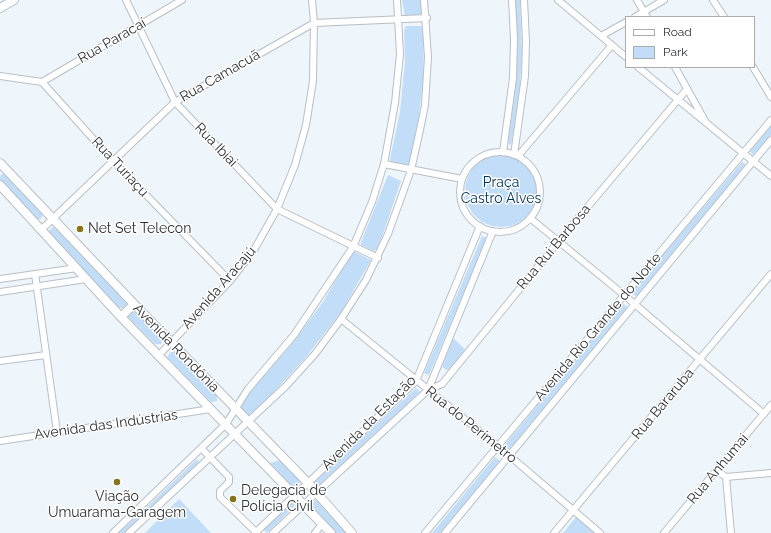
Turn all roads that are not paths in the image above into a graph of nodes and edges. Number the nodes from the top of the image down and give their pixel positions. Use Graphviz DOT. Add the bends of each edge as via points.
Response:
graph roads {
  1 [pos="14,0"];
  2 [pos="126,0"];
  3 [pos="182,0"];
  4 [pos="312,0"];
  5 [pos="397,0"];
  6 [pos="424,0"];
  7 [pos="512,0"];
  8 [pos="524,0"];
  9 [pos="558,0"];
  10 [pos="637,0"];
  11 [pos="664,0"];
  12 [pos="713,0"];
  13 [pos="0,8"];
  14 [pos="645,14"];
  15 [pos="723,16"];
  16 [pos="426,18"];
  17 [pos="400,19"];
  18 [pos="314,23"];
  19 [pos="625,23"];
  20 [pos="138,26"];
  21 [pos="601,36"];
  22 [pos="612,45"];
  23 [pos="625,56"];
  24 [pos="639,68"];
  25 [pos="676,68"];
  26 [pos="754,68"];
  27 [pos="0,76"];
  28 [pos="42,82"];
  29 [pos="687,89"];
  30 [pos="771,97"];
  31 [pos="678,100"];
  32 [pos="175,102"];
  33 [pos="771,120"];
  34 [pos="708,126"];
  35 [pos="771,140"];
  36 [pos="503,152"];
  37 [pos="743,153"];
  38 [pos="516,155"];
  39 [pos="113,161"];
  40 [pos="754,162"];
  41 [pos="384,164"];
  42 [pos="1,166"];
  43 [pos="411,170"];
  44 [pos="771,176"];
  45 [pos="462,179"];
  46 [pos="0,185"];
  47 [pos="277,208"];
  48 [pos="530,218"];
  49 [pos="52,219"];
  50 [pos="480,226"];
  51 [pos="42,229"];
  52 [pos="493,231"];
  53 [pos="558,242"];
  54 [pos="353,246"];
  55 [pos="378,258"];
  56 [pos="77,268"];
  57 [pos="35,274"];
  58 [pos="771,274"];
  59 [pos="0,279"];
  60 [pos="86,279"];
  61 [pos="230,280"];
  62 [pos="37,286"];
  63 [pos="0,292"];
  64 [pos="624,295"];
  65 [pos="134,304"];
  66 [pos="636,305"];
  67 [pos="121,317"];
  68 [pos="341,319"];
  69 [pos="171,343"];
  70 [pos="46,355"];
  71 [pos="159,355"];
  72 [pos="700,360"];
  73 [pos="0,361"];
  74 [pos="416,381"];
  75 [pos="428,390"];
  76 [pos="771,405"];
  77 [pos="211,409"];
  78 [pos="235,409"];
  79 [pos="764,414"];
  80 [pos="249,422"];
  81 [pos="226,424"];
  82 [pos="57,432"];
  83 [pos="236,434"];
  84 [pos="0,441"];
  85 [pos="498,446"];
  86 [pos="202,449"];
  87 [pos="509,456"];
  88 [pos="210,457"];
  89 [pos="716,471"];
  90 [pos="771,473"];
  91 [pos="726,476"];
  92 [pos="308,483"];
  93 [pos="316,492"];
  94 [pos="295,495"];
  95 [pos="304,504"];
  96 [pos="142,507"];
  97 [pos="573,511"];
  98 [pos="149,514"];
  99 [pos="322,524"];
  100 [pos="113,533"];
  101 [pos="129,533"];
  102 [pos="256,533"];
  103 [pos="273,533"];
  104 [pos="315,533"];
  105 [pos="331,533"];
  106 [pos="352,533"];
  107 [pos="425,533"];
  108 [pos="445,533"];
  109 [pos="554,533"];
  110 [pos="600,533"];
  111 [pos="664,533"];
  112 [pos="731,533"];
  1 -- 13 [label="main road"];
  2 -- 20 [label="street, Rua Ibiai"];
  3 -- 20 [label="street, Rua Paracaí"];
  4 -- 18 [label="street, Avenida Aracajú"];
  5 -- 17 [label="street"];
  6 -- 16 [label="street"];
  7 -- 36 [label="street" via="513,78"];
  8 -- 38 [label="street" via="525,76"];
  9 -- 21 [label="street"];
  10 -- 14 [label="street"];
  11 -- 14 [label="street"];
  12 -- 15 [label="street"];
  16 -- 17 [label="street, Rua Camacuã"];
  16 -- 43 [label="street" via="428,57 425,105"];
  17 -- 18 [label="street, Rua Camacuã"];
  17 -- 41 [label="street" via="400,54 395,104"];
  18 -- 32 [label="street, Rua Camacuã"];
  18 -- 47 [label="street, Avenida Aracajú" via="313,81 306,125 295,165"];
  19 -- 21 [label="street"];
  20 -- 28 [label="street, Rua Paracaí"];
  20 -- 32 [label="street, Rua Ibiai"];
  21 -- 22 [label="street"];
  22 -- 23 [label="street"];
  22 -- 38 [label="street"];
  24 -- 31 [label="street"];
  25 -- 29 [label="street"];
  26 -- 30 [label="street"];
  27 -- 28 [label="street"];
  28 -- 39 [label="street, Rua Turiaçu"];
  29 -- 31 [label="street, Rua Rui Barbosa"];
  29 -- 34 [label="street"];
  31 -- 34 [label="street"];
  31 -- 53 [label="street, Rua Rui Barbosa"];
  32 -- 39 [label="street, Rua Camacuã"];
  32 -- 47 [label="street, Rua Ibiai"];
  33 -- 37 [label="street, Avenida Rio Grande do Norte"];
  34 -- 37 [label="street"];
  35 -- 40 [label="street, Avenida Rio Grande do Norte"];
  36 -- 38 [label="street"];
  36 -- 45 [label="street" via="494,152 478,159"];
  37 -- 40 [label="street"];
  37 -- 64 [label="street, Avenida Rio Grande do Norte"];
  38 -- 48 [label="street" via="531,166 539,180 539,201"];
  39 -- 49 [label="street, Rua Camacuã"];
  39 -- 61 [label="street, Rua Turiaçu"];
  40 -- 44 [label="street"];
  40 -- 66 [label="street, Avenida Rio Grande do Norte"];
  41 -- 43 [label="street"];
  41 -- 54 [label="street" via="372,202"];
  42 -- 49 [label="main road, Avenida Rondônia"];
  43 -- 45 [label="street"];
  43 -- 55 [label="street"];
  45 -- 50 [label="street" via="462,202 468,216"];
  46 -- 51 [label="main road, Avenida Rondônia"];
  47 -- 54 [label="street, Rua Ibiai"];
  47 -- 61 [label="street, Avenida Aracajú" via="254,250"];
  48 -- 52 [label="street" via="513,229"];
  48 -- 53 [label="street"];
  49 -- 51 [label="street, Rua Camacuã"];
  49 -- 65 [label="main road, Avenida Rondônia"];
  50 -- 52 [label="street"];
  50 -- 74 [label="street, Avenida da Estação"];
  51 -- 56 [label="main road, Avenida Rondônia"];
  52 -- 75 [label="street, Avenida da Estação"];
  53 -- 64 [label="street"];
  53 -- 75 [label="street, Rua Rui Barbosa" via="442,384"];
  54 -- 55 [label="street, Rua Ibiai"];
  54 -- 78 [label="street" via="294,335 264,369"];
  55 -- 68 [label="street"];
  56 -- 57 [label="street"];
  56 -- 60 [label="main road, Avenida Rondônia"];
  57 -- 59 [label="street"];
  57 -- 62 [label="street"];
  58 -- 72 [label="street, Rua Bararuba"];
  60 -- 62 [label="street"];
  60 -- 67 [label="main road, Avenida Rondônia"];
  61 -- 69 [label="street, Avenida Aracajú"];
  62 -- 63 [label="street"];
  62 -- 70 [label="street"];
  64 -- 66 [label="street"];
  64 -- 85 [label="street, Avenida Rio Grande do Norte"];
  65 -- 67 [label="main road"];
  65 -- 69 [label="main road, Avenida Rondônia"];
  66 -- 72 [label="street"];
  66 -- 87 [label="street, Avenida Rio Grande do Norte"];
  67 -- 71 [label="main road, Avenida Rondônia"];
  68 -- 74 [label="street, Rua do Perímetro"];
  68 -- 80 [label="street" via="286,386"];
  69 -- 71 [label="street, Avenida Aracajú"];
  69 -- 78 [label="main road, Avenida Rondônia"];
  70 -- 73 [label="street"];
  70 -- 82 [label="street"];
  71 -- 77 [label="main road, Avenida Rondônia"];
  72 -- 79 [label="street"];
  72 -- 97 [label="street, Rua Bararuba"];
  74 -- 75 [label="street, Rua do Perímetro"];
  74 -- 92 [label="street, Avenida da Estação"];
  75 -- 85 [label="street, Rua do Perímetro"];
  75 -- 93 [label="street, Avenida da Estação"];
  76 -- 79 [label="street, Rua Anhumai"];
  77 -- 81 [label="main road, Avenida Rondônia"];
  77 -- 82 [label="street, Avenida das Indústrias"];
  78 -- 80 [label="main road, Avenida Rondônia"];
  78 -- 81 [label="street"];
  79 -- 89 [label="street, Rua Anhumai"];
  80 -- 83 [label="street"];
  80 -- 92 [label="main road, Avenida Rondônia"];
  81 -- 83 [label="main road, Avenida Rondônia"];
  81 -- 86 [label="street"];
  82 -- 84 [label="street, Avenida das Indústrias"];
  83 -- 88 [label="street"];
  83 -- 94 [label="main road, Avenida Rondônia"];
  85 -- 87 [label="street, Rua do Perímetro"];
  85 -- 107 [label="street, Avenida Rio Grande do Norte"];
  86 -- 88 [label="street"];
  86 -- 96 [label="street"];
  87 -- 97 [label="street, Rua do Perímetro"];
  87 -- 108 [label="street, Avenida Rio Grande do Norte"];
  88 -- 98 [label="street"];
  88 -- 102 [label="street" via="229,477 229,482 220,491 220,497"];
  89 -- 91 [label="street"];
  89 -- 111 [label="street, Rua Anhumai"];
  90 -- 91 [label="street"];
  91 -- 112 [label="street"];
  92 -- 93 [label="main road, Avenida Rondônia"];
  92 -- 94 [label="street, Avenida da Estação"];
  93 -- 95 [label="street, Avenida da Estação"];
  93 -- 106 [label="main road, Avenida Rondônia"];
  94 -- 95 [label="main road, Avenida Rondônia"];
  94 -- 102 [label="street, Avenida da Estação"];
  95 -- 99 [label="main road, Avenida Rondônia"];
  95 -- 103 [label="street, Avenida da Estação"];
  96 -- 98 [label="street"];
  96 -- 100 [label="street"];
  97 -- 109 [label="street, Rua Bararuba"];
  97 -- 110 [label="street, Rua do Perímetro"];
  98 -- 101 [label="street"];
  99 -- 104 [label="street"];
  99 -- 105 [label="main road, Avenida Rondônia"];
}
